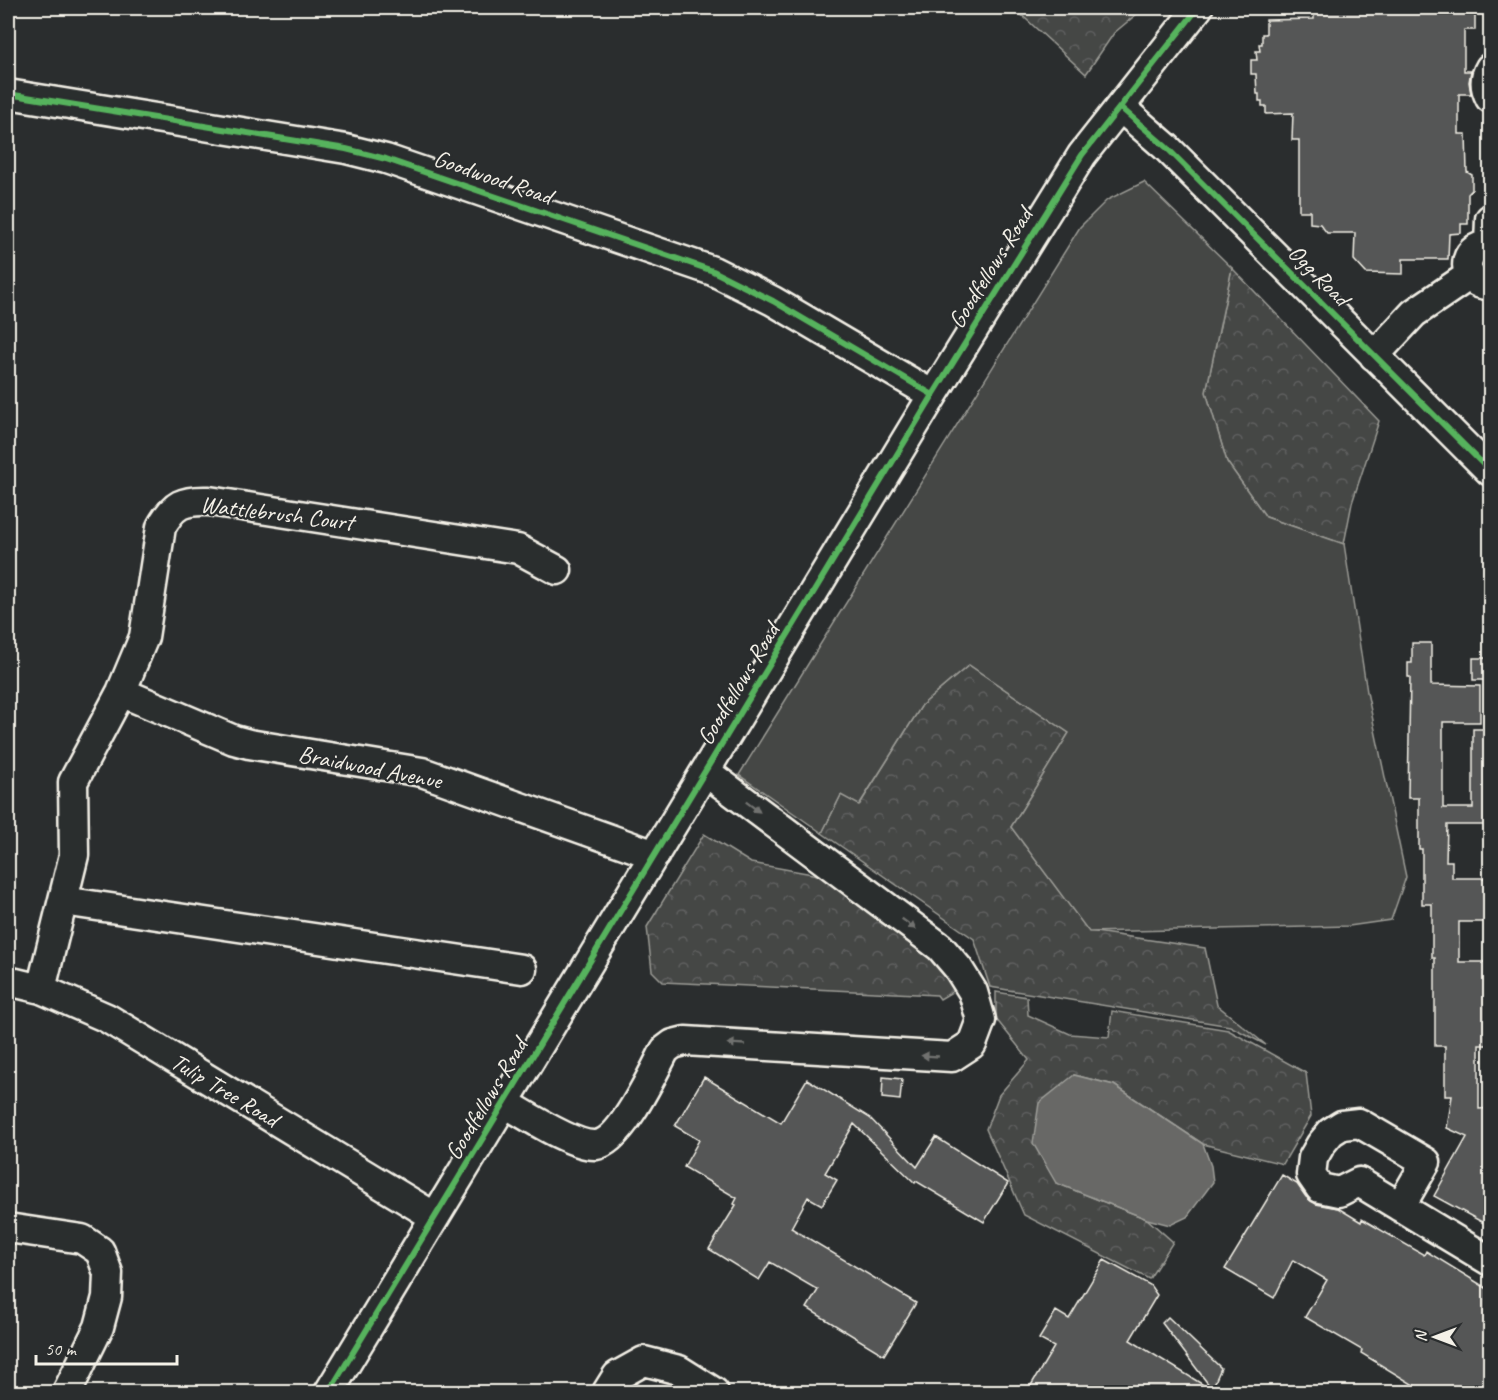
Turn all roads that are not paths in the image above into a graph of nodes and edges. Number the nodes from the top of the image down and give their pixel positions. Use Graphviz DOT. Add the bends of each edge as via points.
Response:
graph roads {
  1 [pos="1198,8"];
  2 [pos="1491,68"];
  3 [pos="8,94"];
  4 [pos="1491,98"];
  5 [pos="1120,107"];
  6 [pos="1490,236"];
  7 [pos="1480,280"];
  8 [pos="1374,356"];
  9 [pos="933,395"];
  10 [pos="1491,471"];
  11 [pos="557,570"];
  12 [pos="120,692"];
  13 [pos="706,772"];
  14 [pos="655,855"];
  15 [pos="63,901"];
  16 [pos="522,969"];
  17 [pos="8,981"];
  18 [pos="41,989"];
  19 [pos="505,1103"];
  20 [pos="1400,1207"];
  21 [pos="435,1216"];
  22 [pos="8,1228"];
  23 [pos="1491,1261"];
  24 [pos="67,1392"];
  25 [pos="329,1392"];
  26 [pos="607,1392"];
  27 [pos="714,1392"];
  1 -- 5 [label="street, Goodfellows Road"];
  2 -- 4 [label="street" via="1485,84"];
  3 -- 9 [label="street, Goodwood Road" via="346,149 386,159 713,271 773,301"];
  5 -- 8 [label="street, Ogg Road" via="1166,147"];
  5 -- 9 [label="street, Goodfellows Road" via="1082,154"];
  6 -- 7 [label="street" via="1471,252 1467,265"];
  7 -- 8 [label="street" via="1414,313"];
  8 -- 10 [label="street, Ogg Road"];
  9 -- 13 [label="street, Goodfellows Road"];
  11 -- 12 [label="street, Wattlebrush Court" via="518,549 209,501 182,503 169,513 161,527 147,626"];
  12 -- 14 [label="street, Braidwood Avenue" via="234,740 422,772"];
  12 -- 15 [label="street, Wattlebrush Court" via="73,782 74,855"];
  13 -- 14 [label="street, Goodfellows Road"];
  13 -- 19 [label="street, one-way" via="940,947 974,993 981,1020 972,1044 952,1057 685,1041 673,1044 665,1050 635,1106 611,1138 598,1145 573,1139"];
  14 -- 19 [label="street, Goodfellows Road"];
  15 -- 16 [label="street"];
  15 -- 18 [label="street, Wattlebrush Court"];
  17 -- 18 [label="street, Tulip Tree Road"];
  18 -- 21 [label="street, Tulip Tree Road" via="107,1018"];
  19 -- 21 [label="street, Goodfellows Road"];
  20 -- 23 [label="street"];
  21 -- 25 [label="street, Goodfellows Road"];
  22 -- 24 [label="street" via="82,1239 100,1251 108,1273 99,1327"];
  26 -- 27 [label="street" via="617,1376 644,1361 679,1370"];
}
